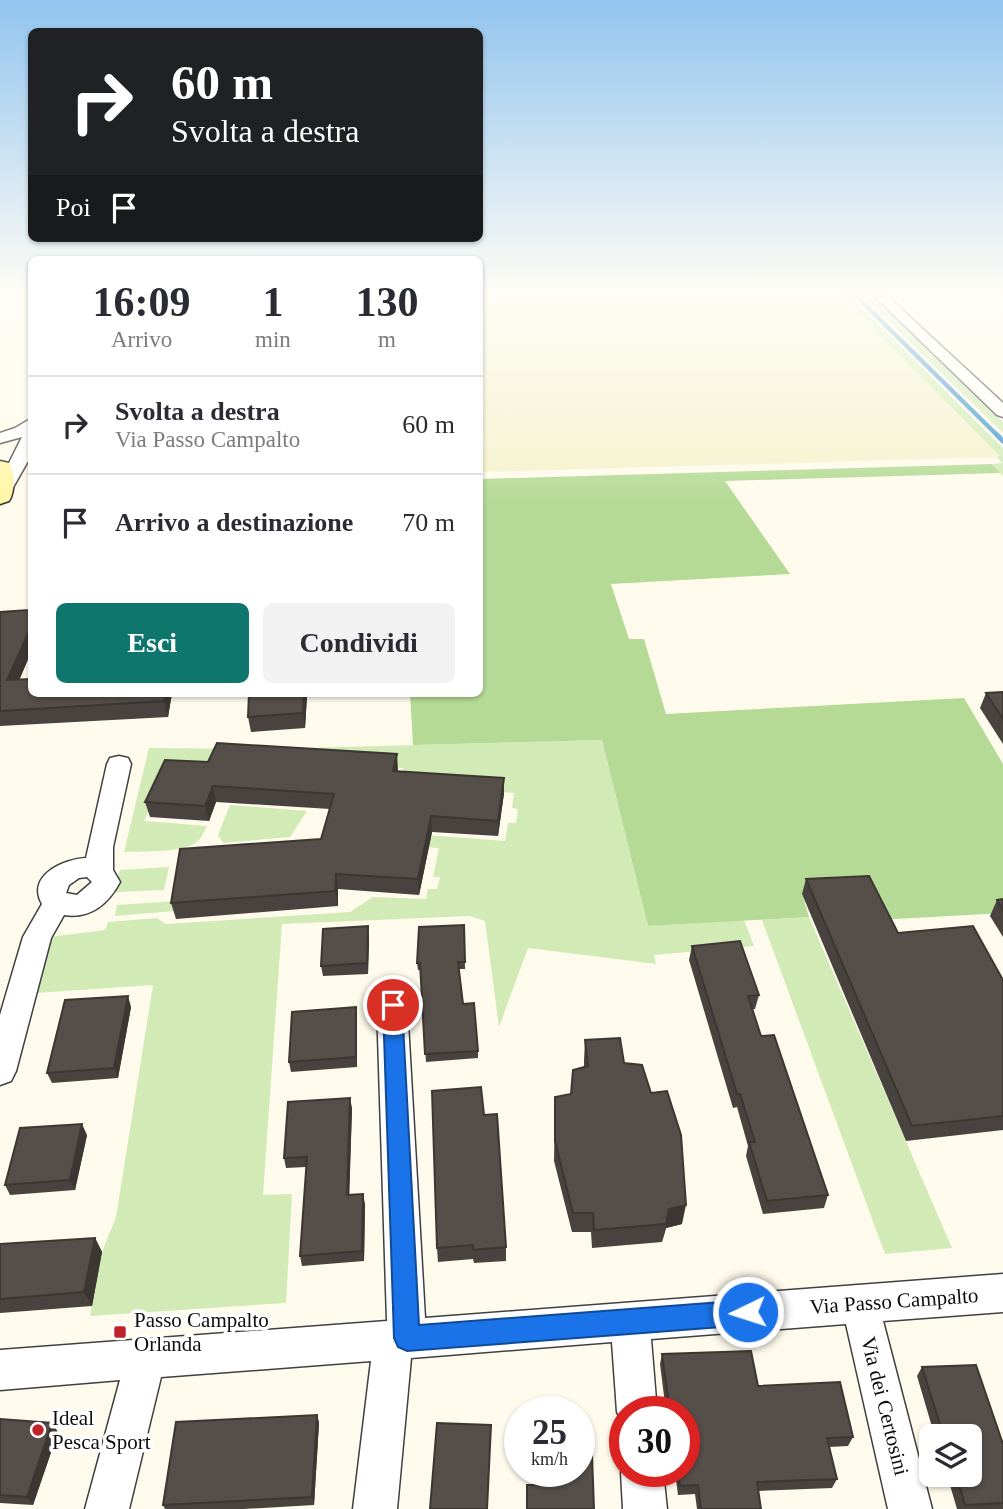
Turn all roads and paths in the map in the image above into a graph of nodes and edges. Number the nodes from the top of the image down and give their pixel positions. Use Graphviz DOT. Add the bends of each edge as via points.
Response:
graph roads {
  1 [pos="952,363"];
  2 [pos="1003,412"];
  3 [pos="28,426"];
  4 [pos="28,436"];
  5 [pos="0,438"];
  6 [pos="28,441"];
  7 [pos="0,447"];
  8 [pos="0,468"];
  9 [pos="0,495"];
  10 [pos="118,764"];
  11 [pos="393,1005"];
  12 [pos="0,1071"];
  13 [pos="1003,1293"];
  14 [pos="860,1304"];
  15 [pos="630,1321"];
  16 [pos="400,1339"];
  17 [pos="146,1359"];
  18 [pos="0,1370"];
  19 [pos="636,1396"];
  20 [pos="643,1487"];
  21 [pos="107,1509"];
  22 [pos="375,1509"];
  23 [pos="645,1509"];
  24 [pos="910,1509"];
  1 -- 2 [label="street"];
  3 -- 5 [label="street"];
  4 -- 7 [label="street"];
  6 -- 9 [label="street"];
  8 -- 9 [label="main road"];
  10 -- 12 [label="street" via="99,870 81,867 61,875 51,890 57,903 37,937"];
  11 -- 16 [label="street"];
  13 -- 14 [label="street, Via Passo Campalto"];
  14 -- 15 [label="street, Via Passo Campalto"];
  14 -- 24 [label="street, Via dei Certosini"];
  15 -- 16 [label="street, Via Passo Campalto"];
  15 -- 19 [label="street"];
  16 -- 17 [label="street, Via Passo Campalto"];
  16 -- 22 [label="street"];
  17 -- 18 [label="street, Via Passo Campalto"];
  17 -- 21 [label="street"];
  20 -- 23 [label="street"];
}
